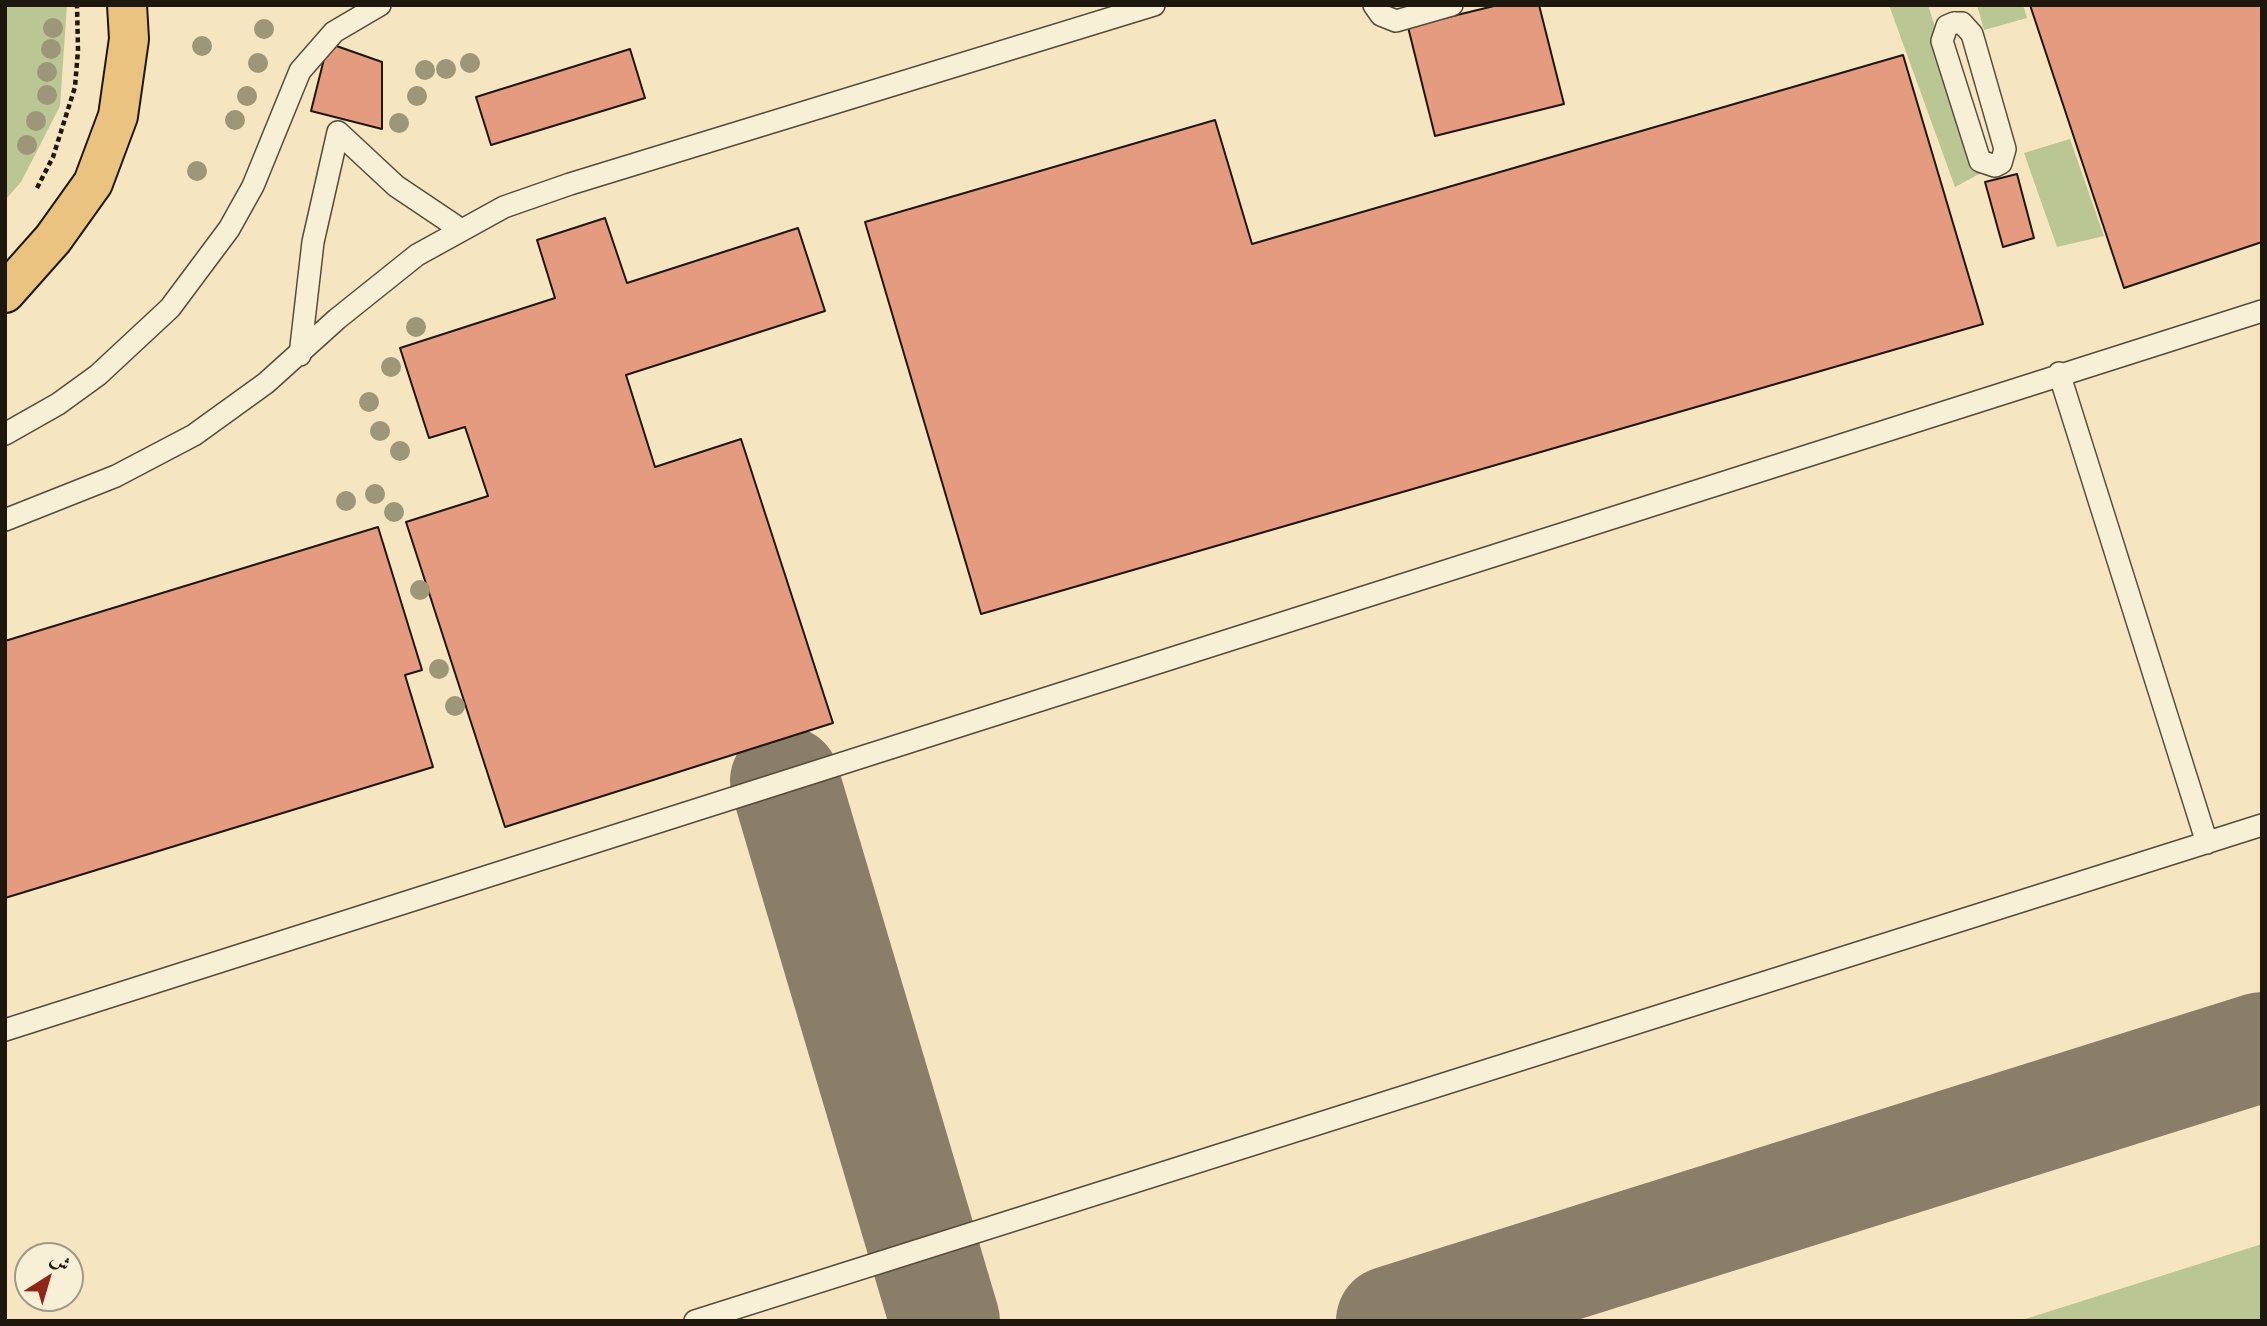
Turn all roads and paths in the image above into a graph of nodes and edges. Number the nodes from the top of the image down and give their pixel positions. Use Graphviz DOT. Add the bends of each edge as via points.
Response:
graph roads {
  1 [pos="77,5"];
  2 [pos="127,5"];
  3 [pos="380,5"];
  4 [pos="1154,5"];
  5 [pos="1374,5"];
  6 [pos="1452,5"];
  7 [pos="1951,14"];
  8 [pos="35,192"];
  9 [pos="460,229"];
  10 [pos="5,293"];
  11 [pos="2262,311"];
  12 [pos="300,355"];
  13 [pos="2059,373"];
  14 [pos="5,434"];
  15 [pos="5,520"];
  16 [pos="2262,825"];
  17 [pos="2207,843"];
  18 [pos="5,1030"];
  19 [pos="695,1321"];
  1 -- 8 [label="path" via="75,87 53,157"];
  2 -- 10 [label="main road" via="129,39 118,116 93,183 53,239"];
  3 -- 14 [label="lane" via="334,32 300,71 253,186 229,229 170,308 98,375"];
  4 -- 9 [label="lane" via="569,184 504,207"];
  5 -- 6 [label="lane" via="1381,15 1396,21"];
  7 -- 7 [label="lane" via="1942,40 1980,161 1995,166 2001,163 2005,149 1972,34"];
  9 -- 12 [label="lane" via="376,286"];
  9 -- 12 [label="lane" via="396,186 338,132 313,242"];
  11 -- 13 [label="lane"];
  12 -- 15 [label="lane" via="231,410 156,457"];
  13 -- 17 [label="lane"];
  13 -- 18 [label="lane"];
  16 -- 17 [label="lane"];
  17 -- 19 [label="lane"];
}
